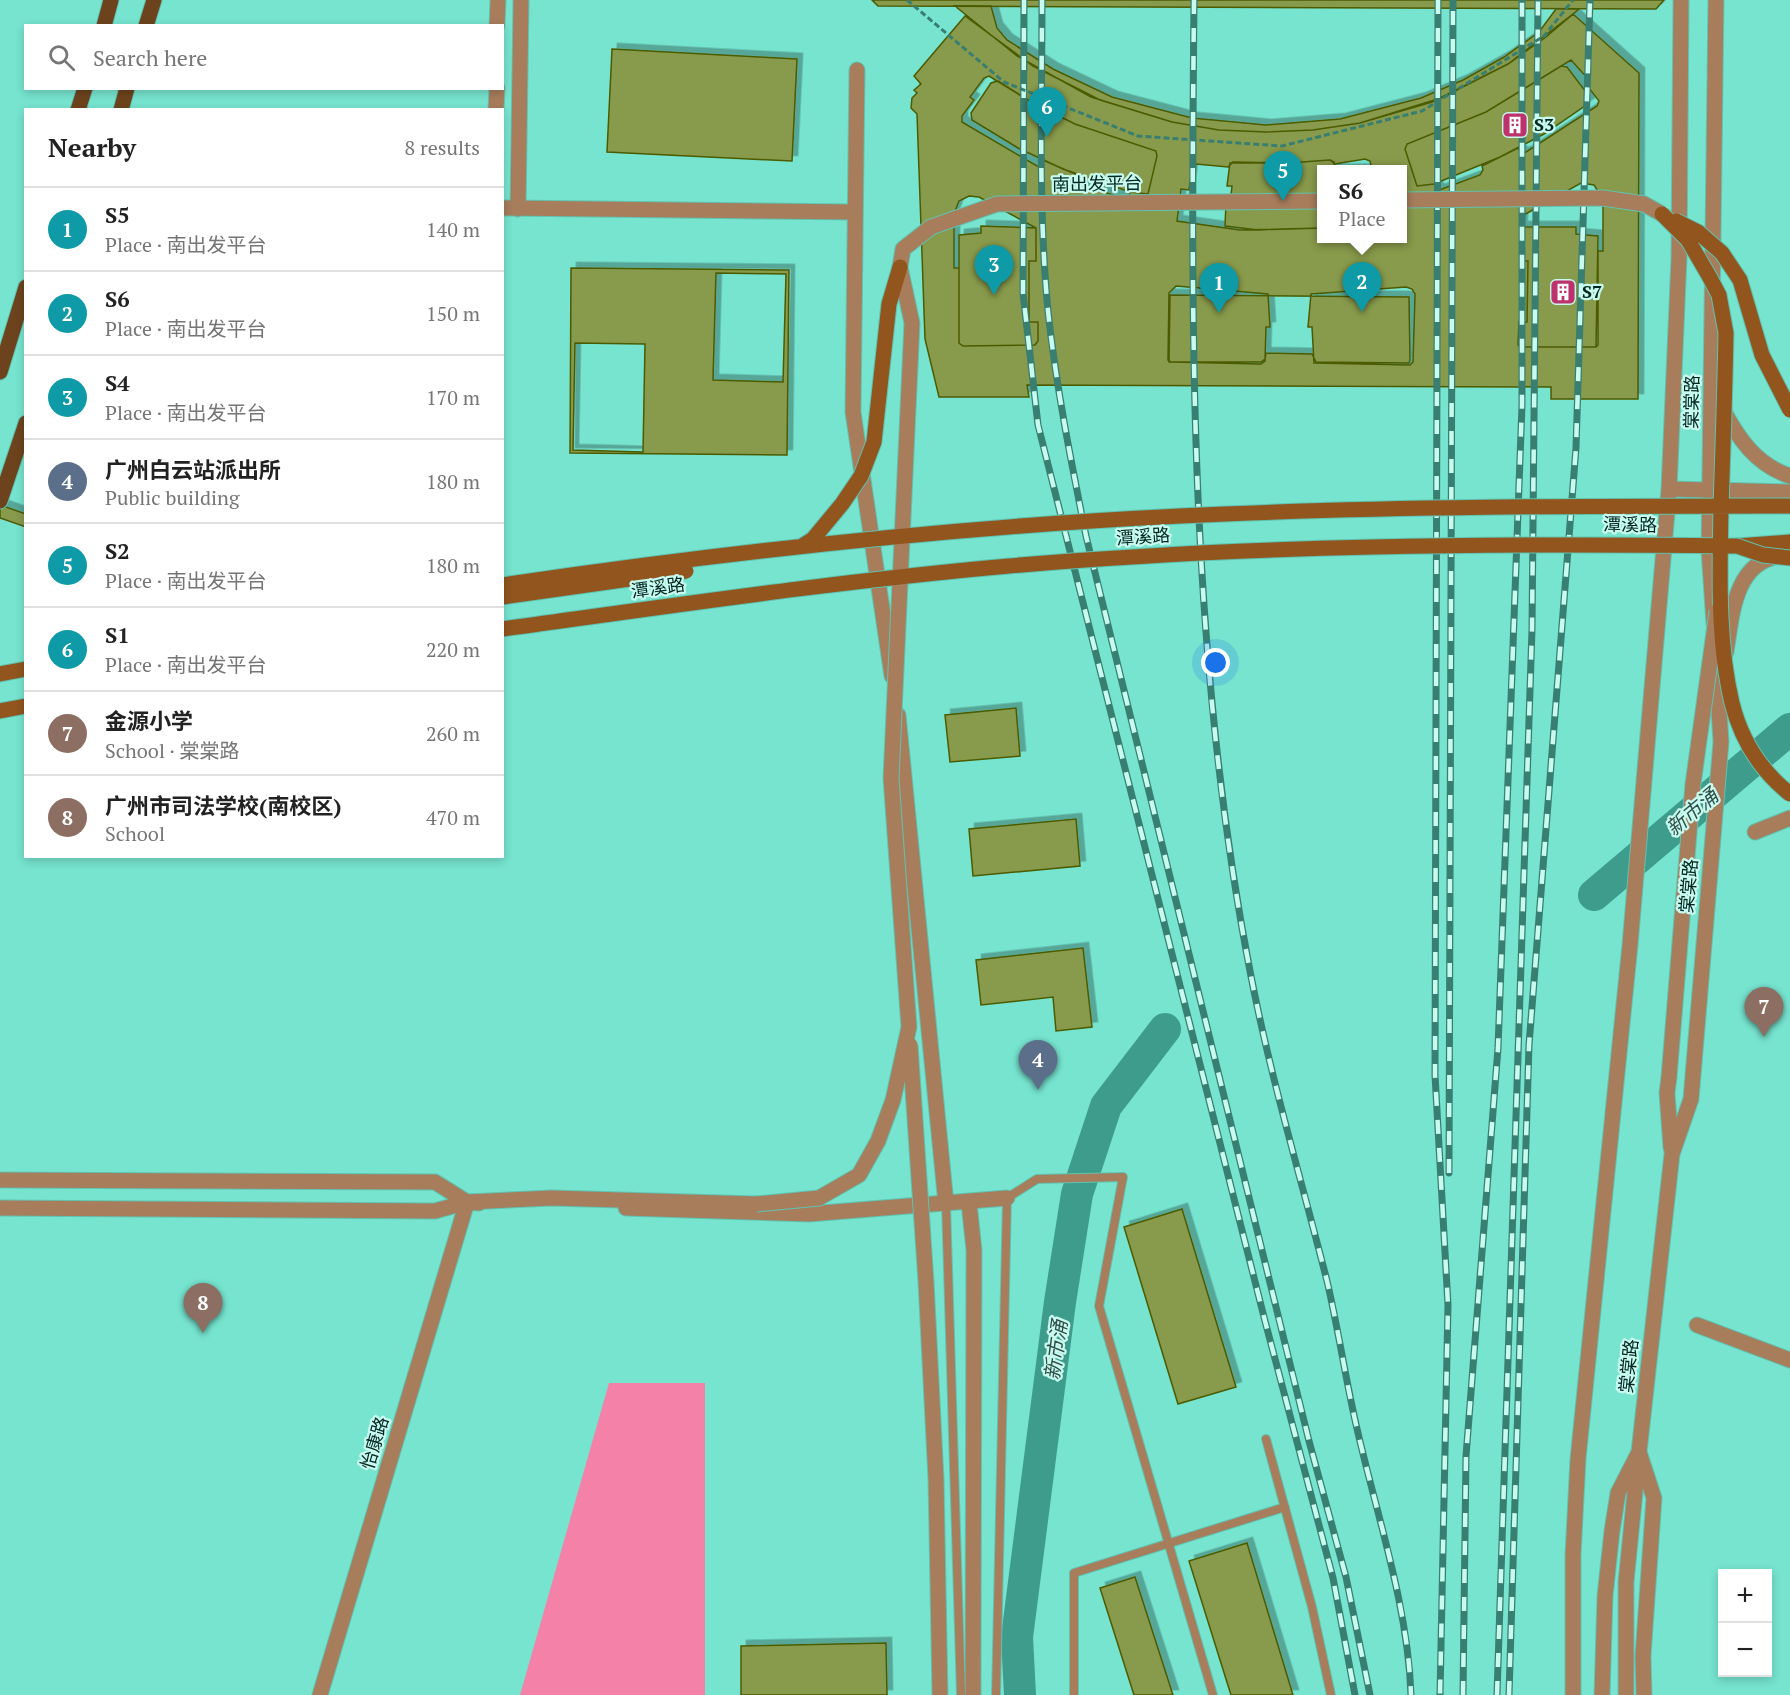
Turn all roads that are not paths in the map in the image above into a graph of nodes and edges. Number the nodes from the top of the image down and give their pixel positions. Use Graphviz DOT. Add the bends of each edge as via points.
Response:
graph roads {
  1 [pos="111,0"];
  2 [pos="154,0"];
  3 [pos="498,0"];
  4 [pos="521,0"];
  5 [pos="1681,0"];
  6 [pos="1716,0"];
  7 [pos="105,24"];
  8 [pos="147,24"];
  9 [pos="497,24"];
  10 [pos="856,70"];
  11 [pos="84,90"];
  12 [pos="126,90"];
  13 [pos="496,90"];
  14 [pos="79,108"];
  15 [pos="122,108"];
  16 [pos="496,108"];
  17 [pos="1407,200"];
  18 [pos="1317,201"];
  19 [pos="510,208"];
  20 [pos="854,212"];
  21 [pos="1662,214"];
  22 [pos="900,267"];
  23 [pos="24,294"];
  24 [pos="0,372"];
  25 [pos="1712,389"];
  26 [pos="1790,410"];
  27 [pos="24,429"];
  28 [pos="1790,476"];
  29 [pos="1669,489"];
  30 [pos="1710,489"];
  31 [pos="1790,492"];
  32 [pos="0,501"];
  33 [pos="1790,506"];
  34 [pos="1790,542"];
  35 [pos="1737,546"];
  36 [pos="1662,550"];
  37 [pos="1709,550"];
  38 [pos="1790,554"];
  39 [pos="504,585"];
  40 [pos="1719,594"];
  41 [pos="504,597"];
  42 [pos="504,629"];
  43 [pos="1718,694"];
  44 [pos="24,706"];
  45 [pos="0,711"];
  46 [pos="1790,794"];
  47 [pos="1790,818"];
  48 [pos="1755,832"];
  49 [pos="909,1027"];
  50 [pos="1672,1154"];
  51 [pos="0,1180"];
  52 [pos="1007,1198"];
  53 [pos="467,1202"];
  54 [pos="969,1203"];
  55 [pos="946,1204"];
  56 [pos="0,1208"];
  57 [pos="1697,1325"];
  58 [pos="1790,1360"];
  59 [pos="1266,1438"];
  60 [pos="1639,1452"];
  61 [pos="1285,1507"];
  62 [pos="1168,1543"];
  63 [pos="320,1695"];
  64 [pos="940,1695"];
  65 [pos="961,1695"];
  66 [pos="973,1695"];
  67 [pos="996,1695"];
  68 [pos="1074,1695"];
  69 [pos="1213,1695"];
  70 [pos="1331,1695"];
  71 [pos="1573,1695"];
  72 [pos="1602,1695"];
  73 [pos="1626,1695"];
  74 [pos="1644,1695"];
  1 -- 7 [label="main road"];
  2 -- 8 [label="main road"];
  3 -- 9 [label="street"];
  4 -- 19 [label="street"];
  5 -- 29 [label="street, 棠棠路" via="1679,258"];
  6 -- 25 [label="street, 棠棠路"];
  10 -- 20 [label="street"];
  11 -- 14 [label="main road"];
  12 -- 15 [label="main road"];
  13 -- 16 [label="street"];
  17 -- 21 [label="street, bridge" via="1603,198 1644,204"];
  18 -- 22 [label="street, 南出发平台, bridge" via="997,204 931,227 903,249"];
  19 -- 20 [label="street"];
  20 -- 55 [label="street" via="853,412 900,729"];
  21 -- 26 [label="main road, bridge" via="1698,232 1722,253 1740,280 1762,355"];
  21 -- 40 [label="main road, bridge" via="1688,240 1709,276 1719,296 1726,333"];
  22 -- 41 [label="main road, bridge" via="889,304 874,442 861,476 813,539 792,552 770,558"];
  22 -- 49 [label="street, bridge" via="912,323 891,778"];
  23 -- 24 [label="main road"];
  25 -- 28 [label="street" via="1734,430 1753,454 1776,472"];
  25 -- 30 [label="street, 棠棠路"];
  27 -- 32 [label="main road"];
  29 -- 30 [label="street"];
  29 -- 36 [label="street, 棠棠路"];
  30 -- 31 [label="street"];
  30 -- 37 [label="street, 棠棠路"];
  33 -- 39 [label="main road, 潭溪路, bridge" via="1411,508 1179,516 856,540"];
  34 -- 35 [label="main road, 潭溪路"];
  35 -- 38 [label="main road, bridge" via="1763,555"];
  35 -- 42 [label="main road, 潭溪路, bridge" via="1553,544 1159,555 870,580"];
  36 -- 37 [label="street"];
  36 -- 71 [label="street, 棠棠路" via="1648,760 1578,1459"];
  37 -- 38 [label="street"];
  37 -- 43 [label="street, 棠棠路"];
  38 -- 43 [label="street" via="1755,565 1743,580"];
  40 -- 46 [label="main road, bridge" via="1732,705 1749,749"];
  40 -- 50 [label="street, bridge" via="1693,784 1667,1093"];
  43 -- 50 [label="street, 棠棠路" via="1721,742 1691,1099"];
  44 -- 45 [label="main road"];
  47 -- 48 [label="street"];
  49 -- 53 [label="street, bridge" via="893,1100 878,1141 859,1175 819,1198 756,1204 552,1198"];
  49 -- 64 [label="street, bridge" via="935,1455"];
  50 -- 60 [label="street, 棠棠路"];
  51 -- 53 [label="street" via="435,1182"];
  52 -- 54 [label="street"];
  52 -- 62 [label="lane" via="1037,1179 1123,1177 1100,1306"];
  52 -- 67 [label="lane"];
  53 -- 55 [label="street" via="808,1214"];
  53 -- 56 [label="street" via="435,1211"];
  53 -- 63 [label="street, 怡康路"];
  54 -- 55 [label="street"];
  54 -- 66 [label="street" via="974,1250"];
  55 -- 65 [label="lane"];
  57 -- 58 [label="street"];
  59 -- 61 [label="lane"];
  60 -- 72 [label="street" via="1618,1493 1612,1531"];
  60 -- 73 [label="street" via="1626,1582"];
  60 -- 74 [label="street, 棠棠路" via="1654,1498"];
  61 -- 62 [label="lane"];
  61 -- 70 [label="lane"];
  62 -- 68 [label="lane" via="1074,1573"];
  62 -- 69 [label="lane"];
}
